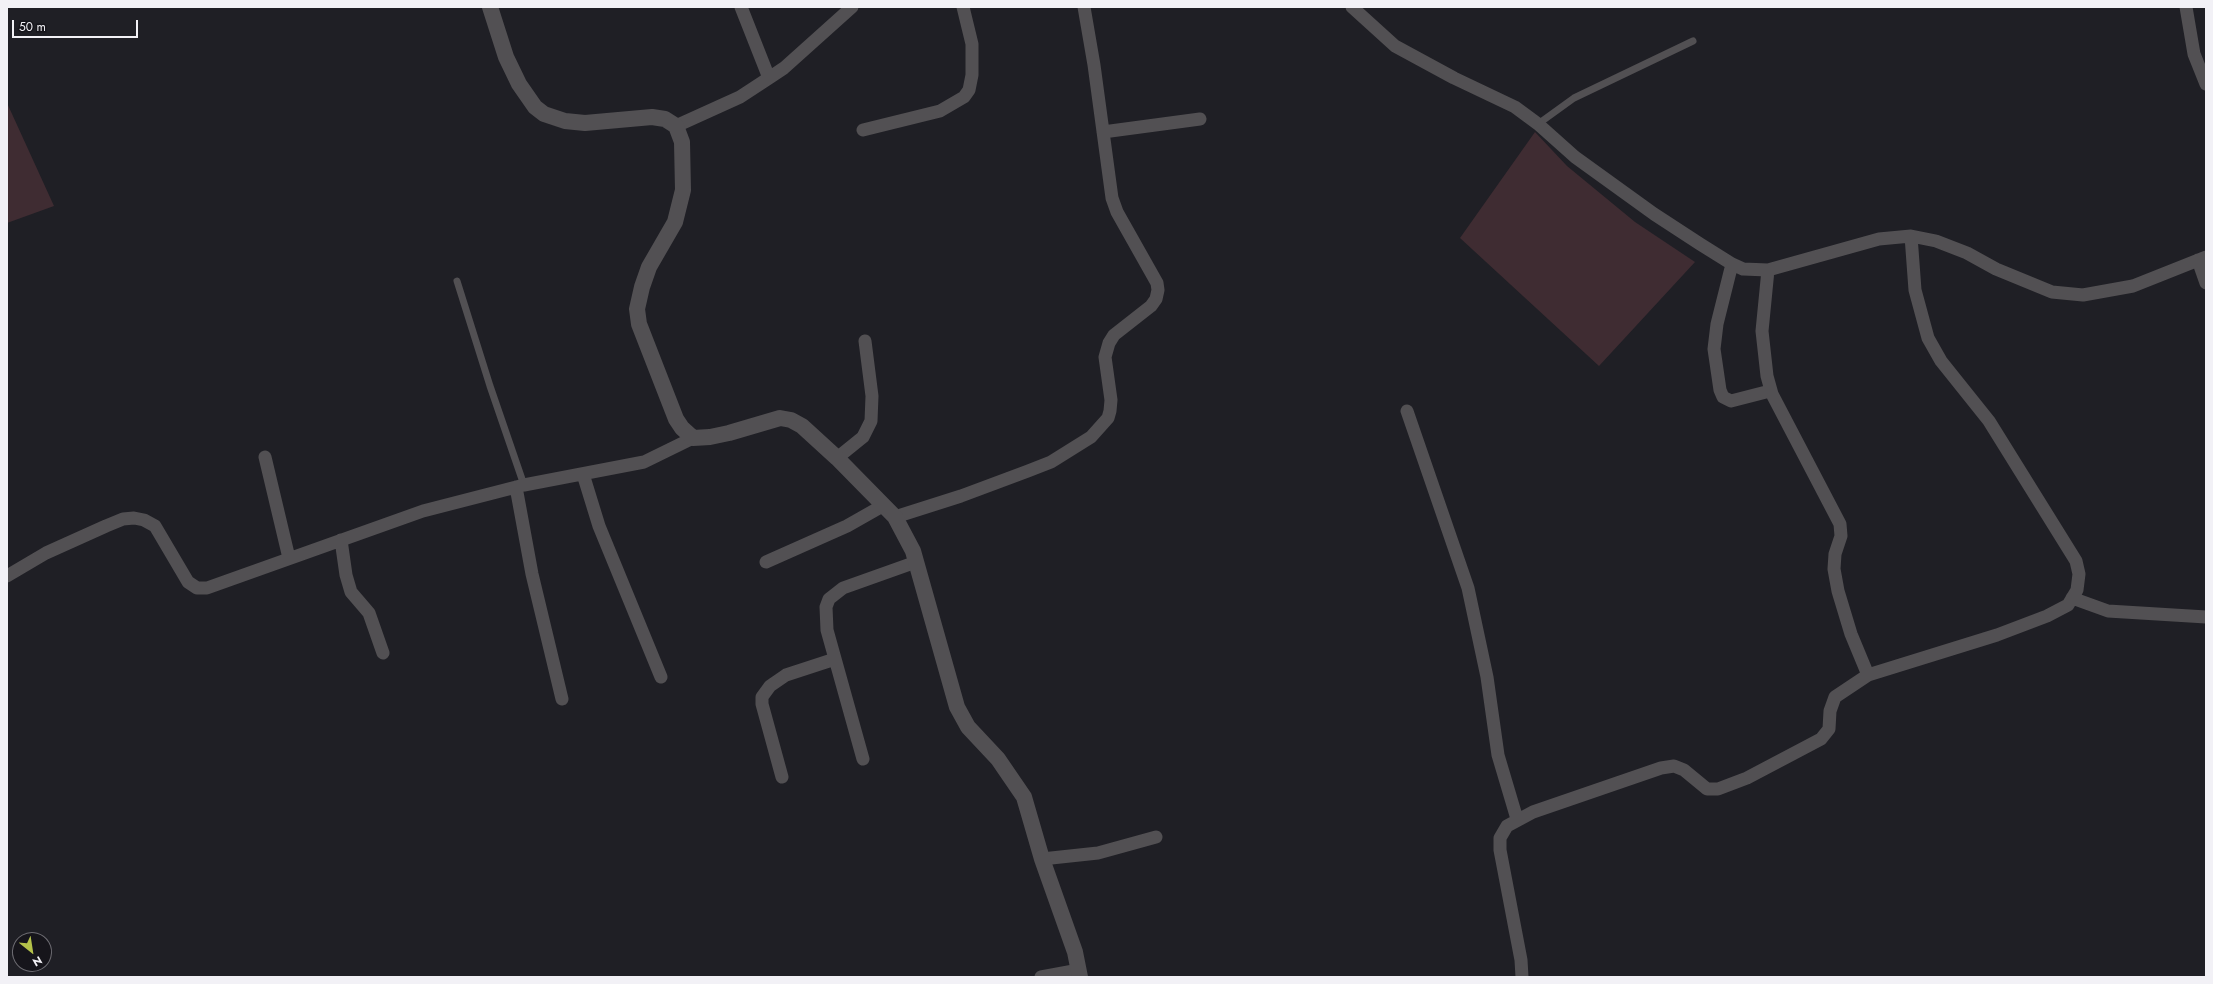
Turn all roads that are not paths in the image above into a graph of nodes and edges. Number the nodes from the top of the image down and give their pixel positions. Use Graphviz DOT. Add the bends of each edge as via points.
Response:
graph roads {
  1 [pos="490,7"];
  2 [pos="741,7"];
  3 [pos="852,7"];
  4 [pos="963,7"];
  5 [pos="1084,7"];
  6 [pos="1352,7"];
  7 [pos="2186,7"];
  8 [pos="1692,41"];
  9 [pos="769,78"];
  10 [pos="2206,84"];
  11 [pos="1200,119"];
  12 [pos="1538,124"];
  13 [pos="676,126"];
  14 [pos="863,130"];
  15 [pos="1103,132"];
  16 [pos="1911,236"];
  17 [pos="2202,259"];
  18 [pos="1732,264"];
  19 [pos="1768,270"];
  20 [pos="457,281"];
  21 [pos="2206,283"];
  22 [pos="865,341"];
  23 [pos="1770,390"];
  24 [pos="1408,411"];
  25 [pos="693,438"];
  26 [pos="265,457"];
  27 [pos="837,458"];
  28 [pos="583,474"];
  29 [pos="520,486"];
  30 [pos="884,506"];
  31 [pos="895,517"];
  32 [pos="341,540"];
  33 [pos="289,558"];
  34 [pos="766,562"];
  35 [pos="916,562"];
  36 [pos="7,576"];
  37 [pos="2072,598"];
  38 [pos="2206,617"];
  39 [pos="383,653"];
  40 [pos="835,659"];
  41 [pos="1868,675"];
  42 [pos="661,677"];
  43 [pos="562,699"];
  44 [pos="863,759"];
  45 [pos="782,776"];
  46 [pos="1517,819"];
  47 [pos="1156,837"];
  48 [pos="1042,859"];
  49 [pos="1079,974"];
  50 [pos="1041,977"];
  51 [pos="1522,977"];
  1 -- 13 [label="street" via="506,57 519,84 535,107 544,114 565,121 585,123 652,117 665,119"];
  2 -- 9 [label="street"];
  3 -- 9 [label="street" via="784,68"];
  4 -- 14 [label="street" via="972,44 972,75 964,97 940,111"];
  5 -- 15 [label="street"];
  6 -- 12 [label="street" via="1395,46 1515,108"];
  7 -- 10 [label="street" via="2194,54"];
  8 -- 12 [label="lane" via="1574,98"];
  9 -- 13 [label="street" via="740,97"];
  11 -- 15 [label="street"];
  12 -- 18 [label="street" via="1575,157 1654,214"];
  13 -- 25 [label="street" via="682,142 683,190 675,222 649,267 637,309 638,324 676,419"];
  15 -- 31 [label="street" via="1112,198 1158,290 1151,306 1114,335 1108,344 1105,357 1111,400 1108,418 1091,437 1051,462 961,496"];
  16 -- 17 [label="street" via="1936,241 2052,292 2083,295 2132,286"];
  16 -- 19 [label="street" via="1879,239"];
  16 -- 37 [label="street" via="1915,290 1928,338 1941,361 1989,421 2076,561 2077,590"];
  17 -- 21 [label="street"];
  18 -- 19 [label="street" via="1744,269"];
  18 -- 23 [label="street" via="1718,317 1714,349 1720,390 1723,397 1731,401"];
  19 -- 23 [label="street" via="1762,331 1766,376"];
  20 -- 29 [label="lane"];
  22 -- 27 [label="street" via="872,396 871,421 863,437"];
  23 -- 41 [label="street" via="1840,524 1841,536 1835,554 1834,569 1838,591 1851,634"];
  24 -- 46 [label="street" via="1468,588 1487,676 1498,755"];
  25 -- 27 [label="street" via="729,433 780,418 802,426"];
  25 -- 28 [label="street" via="644,462"];
  26 -- 33 [label="street"];
  27 -- 30 [label="street"];
  28 -- 29 [label="street"];
  28 -- 42 [label="street" via="599,526"];
  29 -- 32 [label="street" via="423,511"];
  29 -- 43 [label="street" via="532,574"];
  30 -- 31 [label="street"];
  30 -- 34 [label="street" via="847,526"];
  31 -- 35 [label="street"];
  32 -- 33 [label="street"];
  32 -- 39 [label="street" via="351,592 369,613"];
  33 -- 36 [label="street" via="223,583 197,588 188,582 155,526 134,518 123,519 46,553"];
  35 -- 40 [label="street" via="843,588 829,599 826,607 827,630"];
  35 -- 48 [label="street" via="957,707 968,727 998,759 1024,797"];
  37 -- 38 [label="street" via="2108,611"];
  37 -- 41 [label="street" via="2068,605 2048,616 1997,635"];
  40 -- 44 [label="street"];
  40 -- 45 [label="street" via="786,675 770,686 762,697"];
  41 -- 46 [label="street" via="1835,697 1830,711 1829,729 1821,739 1726,786 1707,789 1684,770 1674,766 1661,768"];
  46 -- 51 [label="street" via="1507,826 1500,838 1500,850"];
  47 -- 48 [label="street" via="1098,853"];
  48 -- 49 [label="street" via="1075,952"];
  49 -- 50 [label="street"];
}
